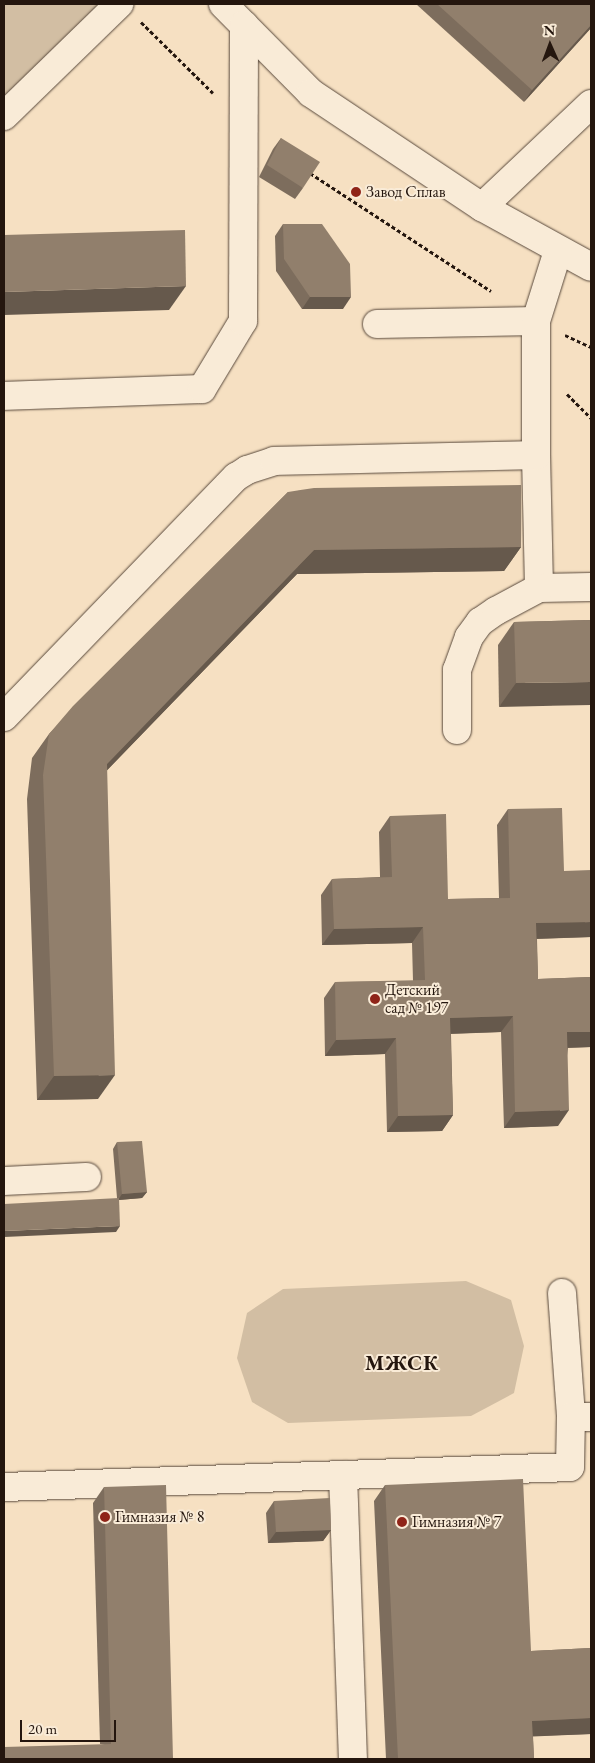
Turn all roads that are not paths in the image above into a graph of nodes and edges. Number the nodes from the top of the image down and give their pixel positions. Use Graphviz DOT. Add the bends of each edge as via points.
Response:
graph roads {
  1 [pos="223,4"];
  2 [pos="128,10"];
  3 [pos="244,25"];
  4 [pos="590,108"];
  5 [pos="4,116"];
  6 [pos="482,207"];
  7 [pos="558,251"];
  8 [pos="591,267"];
  9 [pos="536,321"];
  10 [pos="377,324"];
  11 [pos="4,396"];
  12 [pos="536,456"];
  13 [pos="591,586"];
  14 [pos="539,588"];
  15 [pos="4,717"];
  16 [pos="457,730"];
  17 [pos="87,1177"];
  18 [pos="4,1181"];
  19 [pos="562,1293"];
  20 [pos="581,1417"];
  21 [pos="343,1475"];
  22 [pos="4,1487"];
  23 [pos="353,1759"];
  1 -- 3 [label="street"];
  2 -- 5 [label="street"];
  3 -- 6 [label="street" via="311,93"];
  3 -- 11 [label="street" via="243,321 202,389"];
  4 -- 6 [label="street"];
  6 -- 7 [label="street"];
  7 -- 8 [label="street"];
  7 -- 9 [label="street"];
  9 -- 10 [label="street"];
  9 -- 12 [label="street"];
  12 -- 14 [label="street"];
  12 -- 15 [label="street" via="274,462 247,470"];
  13 -- 14 [label="street"];
  14 -- 16 [label="street" via="480,622 470,637 457,670"];
  17 -- 18 [label="street"];
  19 -- 20 [label="street"];
  20 -- 21 [label="street" via="570,1467"];
  21 -- 22 [label="street"];
  21 -- 23 [label="street"];
}
